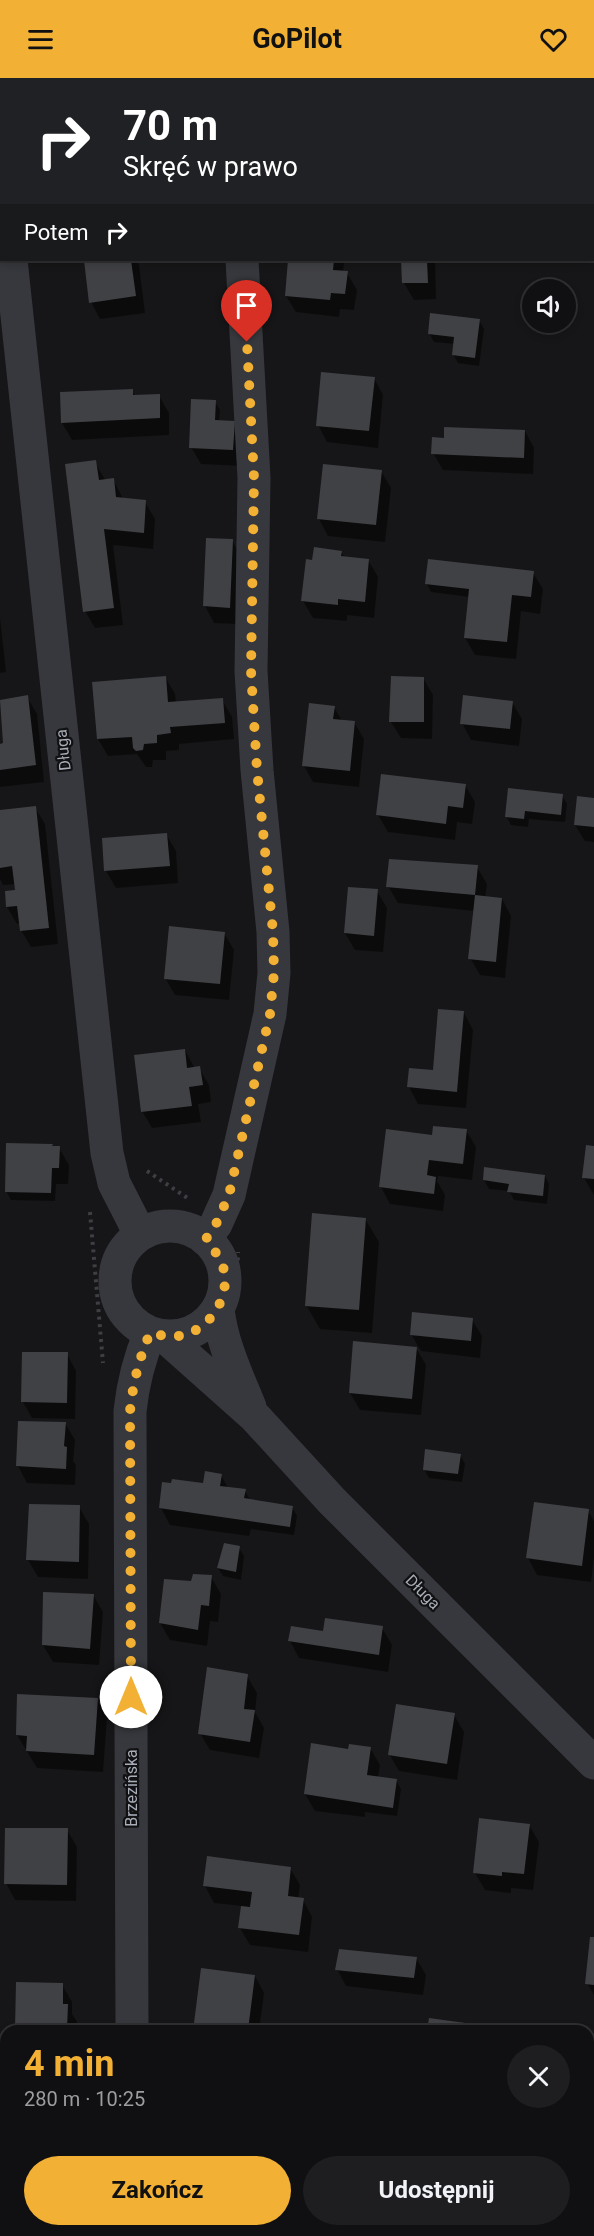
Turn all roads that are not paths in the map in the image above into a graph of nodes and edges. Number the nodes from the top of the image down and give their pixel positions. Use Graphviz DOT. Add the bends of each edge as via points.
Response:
graph roads {
  1 [pos="11,261"];
  2 [pos="242,261"];
  3 [pos="140,1234"];
  4 [pos="206,1239"];
  5 [pos="228,1300"];
  6 [pos="157,1335"];
  7 [pos="255,1417"];
  8 [pos="594,1763"];
  9 [pos="132,2025"];
  1 -- 3 [label="street, Długa" via="106,1153 114,1183"];
  2 -- 4 [label="street" via="254,478 251,671 274,973 270,1014 229,1195"];
  3 -- 4 [label="street" via="160,1227 176,1227"];
  3 -- 6 [label="street" via="120,1257 116,1293 122,1310 135,1324"];
  4 -- 5 [label="street" via="224,1272"];
  5 -- 6 [label="street" via="193,1332"];
  5 -- 7 [label="street, Długa" via="220,1326"];
  6 -- 7 [label="street, Długa"];
  6 -- 9 [label="street, Brzezińska" via="140,1357 130,1411"];
  7 -- 8 [label="street, Długa" via="332,1500"];
}
